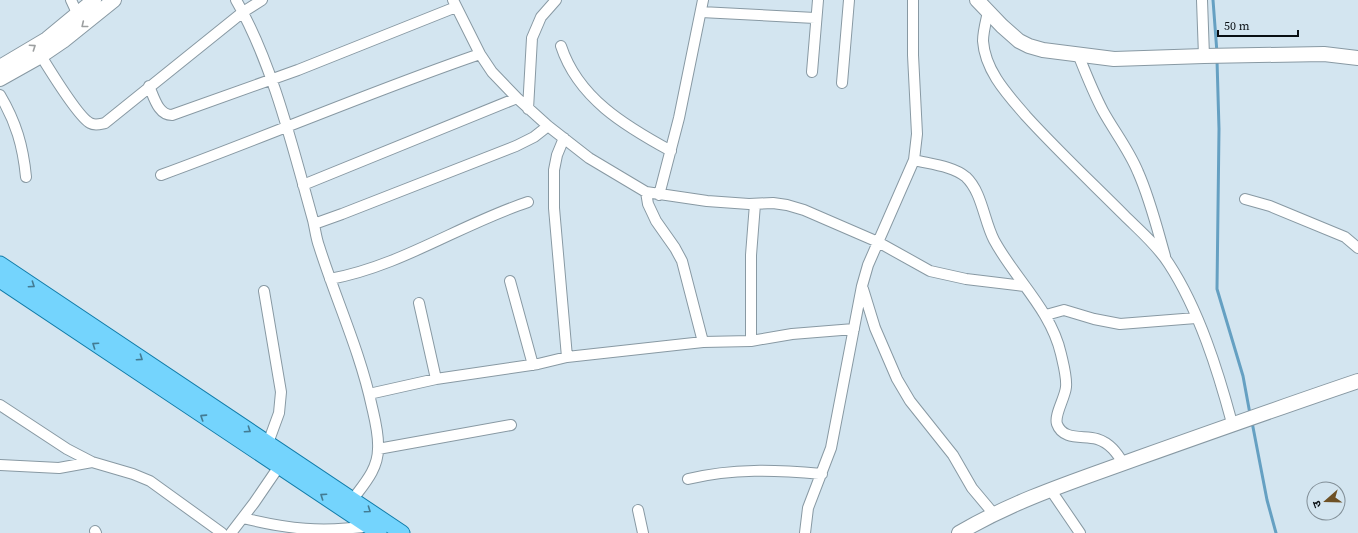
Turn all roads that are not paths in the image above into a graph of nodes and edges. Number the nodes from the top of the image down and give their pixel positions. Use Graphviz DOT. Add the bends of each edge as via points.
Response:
graph roads {
  1 [pos="71,0"];
  2 [pos="94,0"];
  3 [pos="114,0"];
  4 [pos="236,0"];
  5 [pos="262,0"];
  6 [pos="556,0"];
  7 [pos="702,0"];
  8 [pos="818,0"];
  9 [pos="849,0"];
  10 [pos="913,0"];
  11 [pos="977,0"];
  12 [pos="1202,0"];
  13 [pos="454,4"];
  14 [pos="243,12"];
  15 [pos="701,12"];
  16 [pos="988,12"];
  17 [pos="78,13"];
  18 [pos="816,18"];
  19 [pos="561,46"];
  20 [pos="480,54"];
  21 [pos="1078,54"];
  22 [pos="41,56"];
  23 [pos="1208,56"];
  24 [pos="1358,58"];
  25 [pos="0,68"];
  26 [pos="812,72"];
  27 [pos="0,79"];
  28 [pos="271,80"];
  29 [pos="842,83"];
  30 [pos="149,86"];
  31 [pos="0,95"];
  32 [pos="517,98"];
  33 [pos="528,109"];
  34 [pos="286,126"];
  35 [pos="548,126"];
  36 [pos="564,138"];
  37 [pos="671,151"];
  38 [pos="914,160"];
  39 [pos="162,175"];
  40 [pos="26,177"];
  41 [pos="302,185"];
  42 [pos="646,192"];
  43 [pos="659,195"];
  44 [pos="1245,199"];
  45 [pos="528,202"];
  46 [pos="755,204"];
  47 [pos="314,224"];
  48 [pos="878,242"];
  49 [pos="1358,248"];
  50 [pos="1166,260"];
  51 [pos="0,264"];
  52 [pos="330,279"];
  53 [pos="0,280"];
  54 [pos="510,281"];
  55 [pos="862,286"];
  56 [pos="1024,286"];
  57 [pos="264,291"];
  58 [pos="420,303"];
  59 [pos="1046,315"];
  60 [pos="1196,318"];
  61 [pos="854,330"];
  62 [pos="751,341"];
  63 [pos="703,342"];
  64 [pos="567,357"];
  65 [pos="533,364"];
  66 [pos="436,379"];
  67 [pos="1358,381"];
  68 [pos="168,385"];
  69 [pos="369,394"];
  70 [pos="0,405"];
  71 [pos="1232,423"];
  72 [pos="511,426"];
  73 [pos="268,443"];
  74 [pos="378,448"];
  75 [pos="283,461"];
  76 [pos="92,462"];
  77 [pos="1123,463"];
  78 [pos="0,465"];
  79 [pos="822,474"];
  80 [pos="688,479"];
  81 [pos="1050,489"];
  82 [pos="353,499"];
  83 [pos="638,510"];
  84 [pos="993,513"];
  85 [pos="243,518"];
  86 [pos="374,530"];
  87 [pos="222,533"];
  88 [pos="231,533"];
  89 [pos="402,533"];
  90 [pos="643,533"];
  91 [pos="805,533"];
  92 [pos="959,533"];
  93 [pos="1080,533"];
  1 -- 17 [label="street"];
  2 -- 17 [label="street"];
  3 -- 22 [label="street, one-way" via="63,42"];
  4 -- 14 [label="street"];
  5 -- 14 [label="street"];
  6 -- 33 [label="street" via="541,17 532,38"];
  7 -- 15 [label="street"];
  8 -- 18 [label="street"];
  9 -- 29 [label="street"];
  10 -- 38 [label="street" via="917,134"];
  11 -- 16 [label="street"];
  12 -- 23 [label="street"];
  13 -- 20 [label="street"];
  13 -- 28 [label="street"];
  14 -- 28 [label="street"];
  14 -- 30 [label="street"];
  15 -- 18 [label="street"];
  15 -- 37 [label="street"];
  16 -- 21 [label="street" via="1029,46"];
  16 -- 50 [label="street" via="983,41 991,67 1008,95 1044,136"];
  25 -- 17 [label="street, one-way" via="47,39"];
  18 -- 26 [label="street"];
  19 -- 37 [label="street" via="566,62 590,95 611,115 634,131"];
  20 -- 32 [label="street" via="492,72"];
  20 -- 34 [label="street"];
  21 -- 23 [label="street" via="1114,59"];
  21 -- 50 [label="street" via="1090,87 1127,148 1138,172"];
  22 -- 27 [label="street"];
  22 -- 30 [label="street" via="88,123 105,123"];
  23 -- 24 [label="street" via="1324,54"];
  28 -- 30 [label="street" via="172,115 162,112"];
  28 -- 34 [label="street"];
  31 -- 40 [label="street" via="19,133"];
  32 -- 33 [label="street"];
  32 -- 41 [label="street"];
  33 -- 35 [label="street"];
  34 -- 39 [label="street"];
  34 -- 41 [label="street"];
  35 -- 36 [label="street"];
  35 -- 47 [label="street" via="516,146"];
  36 -- 42 [label="street" via="604,168"];
  36 -- 64 [label="street" via="554,170 554,208"];
  37 -- 43 [label="street"];
  38 -- 48 [label="street"];
  38 -- 56 [label="street" via="956,170 972,183 993,238"];
  41 -- 47 [label="street"];
  42 -- 43 [label="street"];
  42 -- 63 [label="street" via="656,222 682,261"];
  43 -- 46 [label="street"];
  44 -- 49 [label="street" via="1270,206 1345,237"];
  45 -- 52 [label="street" via="499,212 393,260 355,274"];
  46 -- 48 [label="street" via="773,203 804,210"];
  46 -- 62 [label="street" via="751,255"];
  47 -- 52 [label="street" via="318,245"];
  48 -- 55 [label="street"];
  48 -- 56 [label="street" via="930,271 966,280"];
  50 -- 60 [label="street"];
  51 -- 68 [label="main road, one-way"];
  52 -- 69 [label="street" via="353,339"];
  68 -- 53 [label="main road, one-way"];
  54 -- 65 [label="street"];
  55 -- 61 [label="street"];
  55 -- 84 [label="street" via="875,328 897,379 924,420 953,455 972,488"];
  56 -- 59 [label="street"];
  57 -- 73 [label="street" via="281,392 279,413"];
  58 -- 66 [label="street"];
  59 -- 60 [label="street" via="1064,310 1120,324"];
  59 -- 77 [label="street" via="1061,353 1066,386 1056,417 1057,425 1062,432 1075,437 1097,439 1110,446"];
  60 -- 71 [label="street" via="1223,388"];
  61 -- 62 [label="street" via="792,334"];
  61 -- 79 [label="street" via="831,448"];
  62 -- 63 [label="street"];
  63 -- 64 [label="street"];
  64 -- 65 [label="street"];
  65 -- 66 [label="street"];
  66 -- 69 [label="street"];
  67 -- 71 [label="street"];
  68 -- 73 [label="main road, one-way"];
  75 -- 68 [label="main road, one-way"];
  69 -- 74 [label="street"];
  70 -- 76 [label="street" via="67,449"];
  71 -- 77 [label="street"];
  72 -- 74 [label="street"];
  73 -- 75 [label="main road"];
  74 -- 82 [label="street" via="376,463"];
  75 -- 82 [label="main road"];
  75 -- 85 [label="street"];
  86 -- 75 [label="main road, one-way"];
  76 -- 78 [label="street" via="59,468"];
  76 -- 87 [label="street" via="150,481"];
  77 -- 81 [label="street"];
  79 -- 80 [label="street" via="774,470 739,471"];
  79 -- 91 [label="street" via="808,508"];
  81 -- 84 [label="street"];
  81 -- 93 [label="street"];
  82 -- 89 [label="main road, one-way"];
  83 -- 90 [label="street"];
  84 -- 92 [label="street"];
  85 -- 86 [label="street" via="285,528 314,531"];
  85 -- 88 [label="street"];
}
